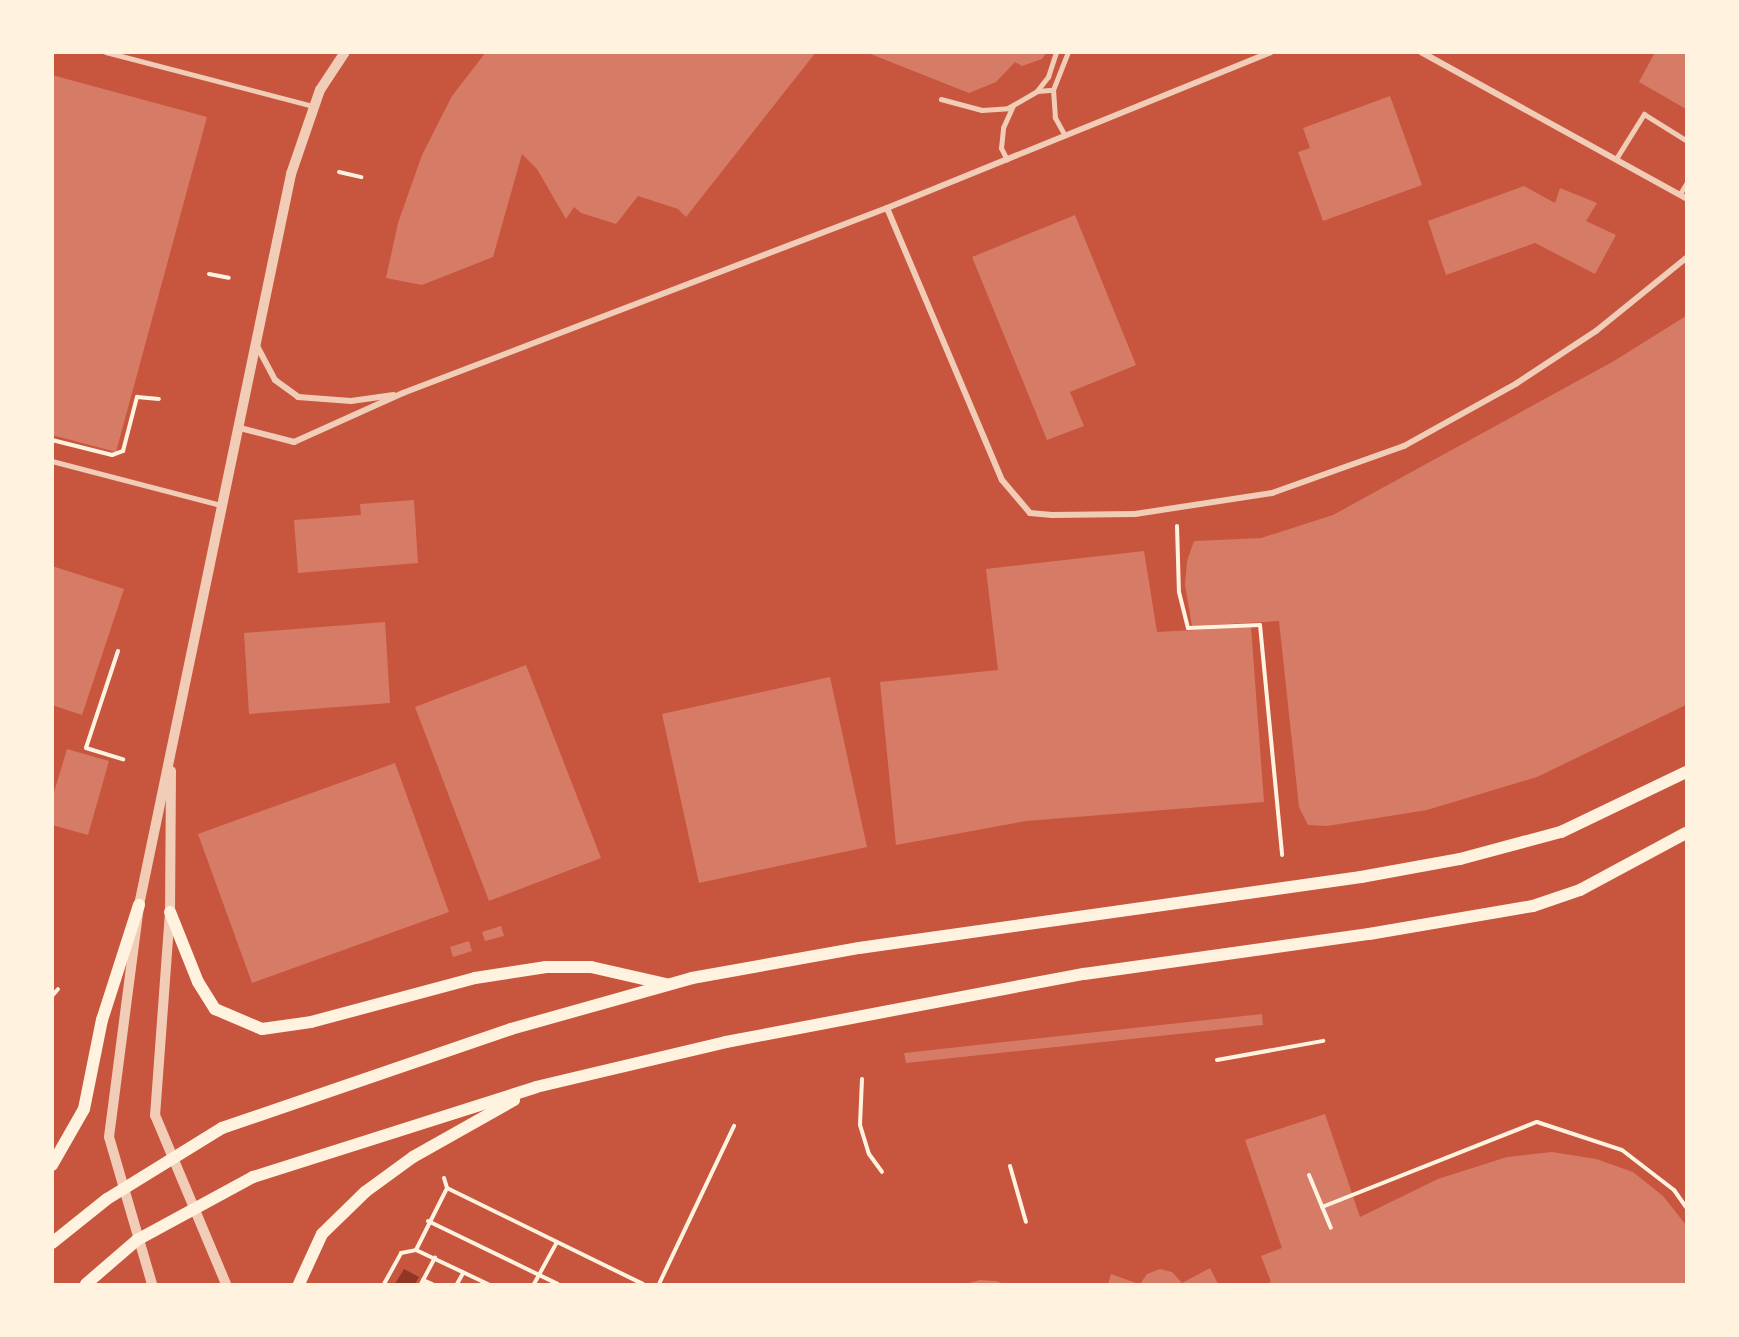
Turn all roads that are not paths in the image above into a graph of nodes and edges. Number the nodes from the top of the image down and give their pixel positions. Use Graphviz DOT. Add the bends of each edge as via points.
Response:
graph roads {
  1 [pos="106,52"];
  2 [pos="345,52"];
  3 [pos="1056,52"];
  4 [pos="1068,52"];
  5 [pos="1271,52"];
  6 [pos="1421,52"];
  7 [pos="1053,90"];
  8 [pos="1037,91"];
  9 [pos="941,99"];
  10 [pos="1013,105"];
  11 [pos="314,106"];
  12 [pos="1065,136"];
  13 [pos="1686,140"];
  14 [pos="1616,159"];
  15 [pos="1006,160"];
  16 [pos="1686,184"];
  17 [pos="1683,196"];
  18 [pos="887,208"];
  19 [pos="1686,258"];
  20 [pos="255,342"];
  21 [pos="403,393"];
  22 [pos="240,428"];
  23 [pos="52,461"];
  24 [pos="222,505"];
  25 [pos="173,738"];
  26 [pos="1686,772"];
  27 [pos="1686,832"];
  28 [pos="139,905"];
  29 [pos="170,912"];
  30 [pos="669,984"];
  31 [pos="536,1087"];
  32 [pos="170,1159"];
  33 [pos="52,1165"];
  34 [pos="122,1189"];
  35 [pos="192,1208"];
  36 [pos="137,1240"];
  37 [pos="52,1244"];
  38 [pos="86,1284"];
  39 [pos="152,1284"];
  40 [pos="226,1284"];
  41 [pos="299,1284"];
  1 -- 11 [label="lane"];
  2 -- 11 [label="street" via="327,77"];
  3 -- 8 [label="lane" via="1048,77"];
  4 -- 7 [label="lane"];
  5 -- 12 [label="street"];
  6 -- 14 [label="street"];
  7 -- 8 [label="lane"];
  7 -- 12 [label="lane" via="1055,118"];
  8 -- 10 [label="lane"];
  9 -- 10 [label="lane" via="982,110"];
  10 -- 15 [label="lane" via="1003,128 1001,148"];
  11 -- 20 [label="street" via="291,174"];
  12 -- 15 [label="street"];
  13 -- 14 [label="lane" via="1644,114"];
  14 -- 17 [label="street"];
  15 -- 18 [label="street"];
  16 -- 17 [label="lane"];
  18 -- 19 [label="street" via="1002,480 1030,513 1096,517 1272,493 1404,446 1517,383 1596,331"];
  18 -- 21 [label="street"];
  20 -- 21 [label="street" via="275,380 298,397 351,401"];
  20 -- 22 [label="street"];
  21 -- 22 [label="street" via="294,442"];
  22 -- 24 [label="street"];
  23 -- 24 [label="lane"];
  24 -- 25 [label="street"];
  25 -- 28 [label="street"];
  25 -- 29 [label="street" via="168,847"];
  26 -- 30 [label="main road" via="1561,832 1460,859 1361,877 860,948"];
  27 -- 31 [label="main road" via="1580,890 1533,906 1370,934 1084,974 726,1042"];
  28 -- 33 [label="main road" via="102,1020 84,1109"];
  28 -- 34 [label="street" via="109,1137"];
  29 -- 30 [label="main road" via="198,982 215,1009 262,1029 311,1022 475,978 546,967 591,968"];
  29 -- 32 [label="street" via="154,1115"];
  30 -- 32 [label="main road" via="511,1029 328,1089 222,1128"];
  31 -- 35 [label="main road" via="271,1171"];
  31 -- 41 [label="main road" via="413,1157 365,1192 322,1234"];
  32 -- 34 [label="main road"];
  32 -- 35 [label="street"];
  34 -- 36 [label="street"];
  34 -- 37 [label="main road"];
  35 -- 36 [label="main road"];
  35 -- 40 [label="street"];
  36 -- 38 [label="main road"];
  36 -- 39 [label="street"];
}
